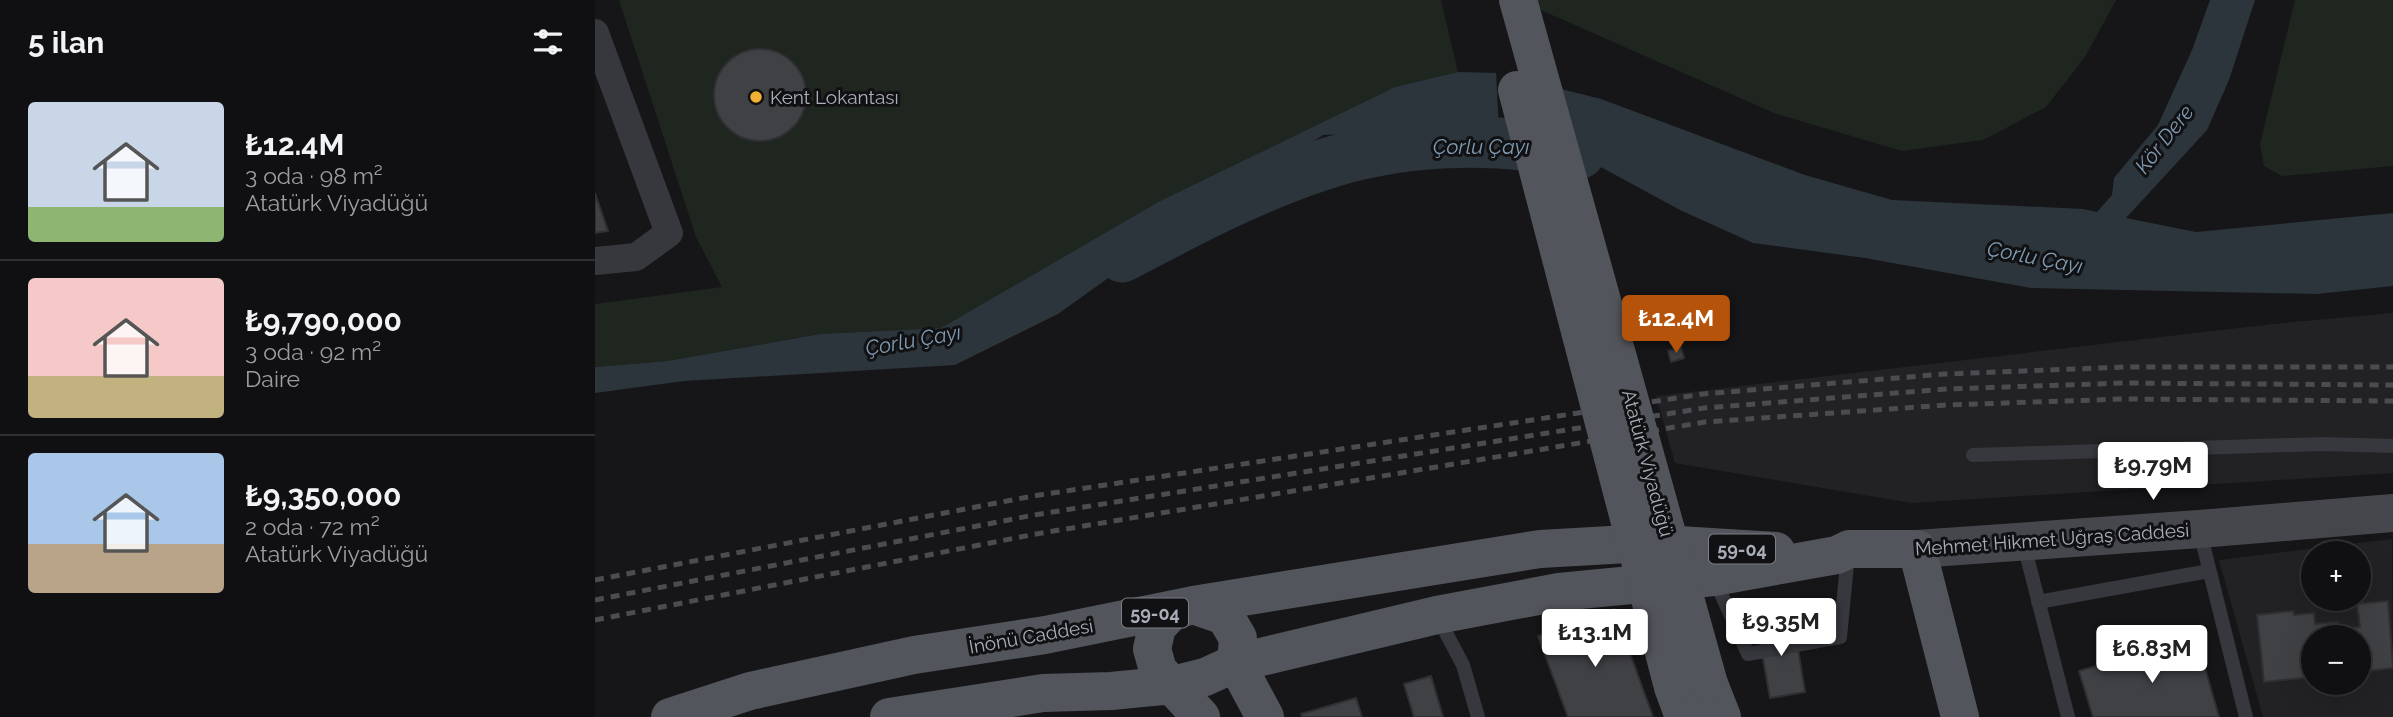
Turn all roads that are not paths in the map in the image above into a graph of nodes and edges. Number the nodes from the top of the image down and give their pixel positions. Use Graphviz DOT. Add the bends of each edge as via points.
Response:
graph roads {
  1 [pos="1493,0"];
  2 [pos="1518,0"];
  3 [pos="595,33"];
  4 [pos="595,261"];
  5 [pos="2393,446"];
  6 [pos="1973,455"];
  7 [pos="2393,513"];
  8 [pos="2199,529"];
  9 [pos="2023,540"];
  10 [pos="1646,543"];
  11 [pos="1917,548"];
  12 [pos="1843,552"];
  13 [pos="2209,571"];
  14 [pos="1714,577"];
  15 [pos="2038,602"];
  16 [pos="1193,605"];
  17 [pos="1437,615"];
  18 [pos="1236,663"];
  19 [pos="1173,685"];
  20 [pos="1697,701"];
  21 [pos="670,717"];
  22 [pos="889,717"];
  23 [pos="1201,717"];
  24 [pos="1265,717"];
  25 [pos="1478,717"];
  26 [pos="1959,717"];
  27 [pos="2068,717"];
  28 [pos="2246,717"];
  1 -- 20 [label="main road, Atatürk Viyadüğü, bridge"];
  2 -- 20 [label="main road, Atatürk Viyadüğü, bridge"];
  3 -- 4 [label="street" via="669,233 636,257"];
  5 -- 6 [label="lane"];
  7 -- 8 [label="main road, Mehmet Hikmet Uğraş Caddesi / 59-04"];
  8 -- 9 [label="main road, Mehmet Hikmet Uğraş Caddesi / 59-04"];
  8 -- 13 [label="lane"];
  9 -- 11 [label="main road, Mehmet Hikmet Uğraş Caddesi / 59-04"];
  9 -- 15 [label="lane"];
  10 -- 12 [label="main road, Mehmet Hikmet Uğraş Caddesi / 59-04"];
  10 -- 16 [label="main road, İnönü Caddesi / 59-04" via="1540,550"];
  11 -- 12 [label="main road, Mehmet Hikmet Uğraş Caddesi / 59-04"];
  11 -- 26 [label="main road"];
  12 -- 14 [label="main road, Mehmet Hikmet Uğraş Caddesi / 59-04"];
  12 -- 14 [label="lane" via="1840,636 1748,654"];
  13 -- 15 [label="lane"];
  13 -- 28 [label="lane"];
  14 -- 17 [label="main road, Mehmet Hikmet Uğraş Caddesi / 59-04" via="1559,592"];
  15 -- 27 [label="lane"];
  16 -- 18 [label="main road" via="1225,617 1238,638"];
  16 -- 19 [label="main road" via="1172,611 1157,627 1152,649 1158,670"];
  16 -- 21 [label="main road, İnönü Caddesi / 59-04" via="1045,635 914,654 750,691"];
  17 -- 18 [label="main road, 59-04"];
  17 -- 25 [label="lane" via="1464,665"];
  18 -- 19 [label="main road"];
  18 -- 24 [label="main road"];
  19 -- 22 [label="main road" via="1043,693"];
  19 -- 23 [label="main road"];
}
